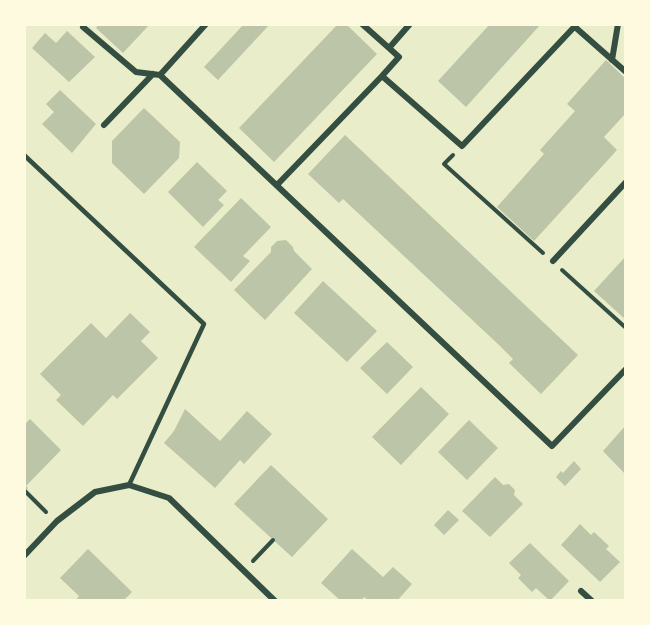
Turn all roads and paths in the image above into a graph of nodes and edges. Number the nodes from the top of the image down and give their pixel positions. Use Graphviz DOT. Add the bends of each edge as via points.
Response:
graph roads {
  1 [pos="206,24"];
  2 [pos="362,24"];
  3 [pos="410,24"];
  4 [pos="618,24"];
  5 [pos="576,25"];
  6 [pos="83,27"];
  7 [pos="389,48"];
  8 [pos="612,60"];
  9 [pos="626,72"];
  10 [pos="156,74"];
  11 [pos="382,76"];
  12 [pos="104,125"];
  13 [pos="462,146"];
  14 [pos="24,154"];
  15 [pos="626,182"];
  16 [pos="277,185"];
  17 [pos="553,261"];
  18 [pos="626,328"];
  19 [pos="626,369"];
  20 [pos="129,485"];
  21 [pos="25,491"];
  22 [pos="56,522"];
  23 [pos="273,540"];
  24 [pos="24,556"];
  25 [pos="244,570"];
  26 [pos="582,591"];
  27 [pos="275,601"];
  28 [pos="592,601"];
  1 -- 10 [label="street"];
  2 -- 7 [label="street"];
  3 -- 7 [label="street"];
  4 -- 8 [label="street"];
  5 -- 8 [label="street"];
  5 -- 13 [label="street"];
  6 -- 10 [label="street" via="136,72"];
  7 -- 11 [label="street" via="399,57"];
  8 -- 9 [label="street"];
  10 -- 12 [label="street"];
  10 -- 16 [label="street"];
  11 -- 13 [label="street"];
  11 -- 16 [label="street"];
  13 -- 17 [label="path" via="444,164"];
  14 -- 20 [label="lane" via="204,324"];
  15 -- 17 [label="street"];
  16 -- 19 [label="street" via="552,446"];
  17 -- 18 [label="path"];
  20 -- 22 [label="street" via="95,492"];
  20 -- 25 [label="street" via="169,498"];
  21 -- 22 [label="path"];
  22 -- 24 [label="street"];
  23 -- 25 [label="path"];
  25 -- 27 [label="street"];
  26 -- 28 [label="street"];
}
